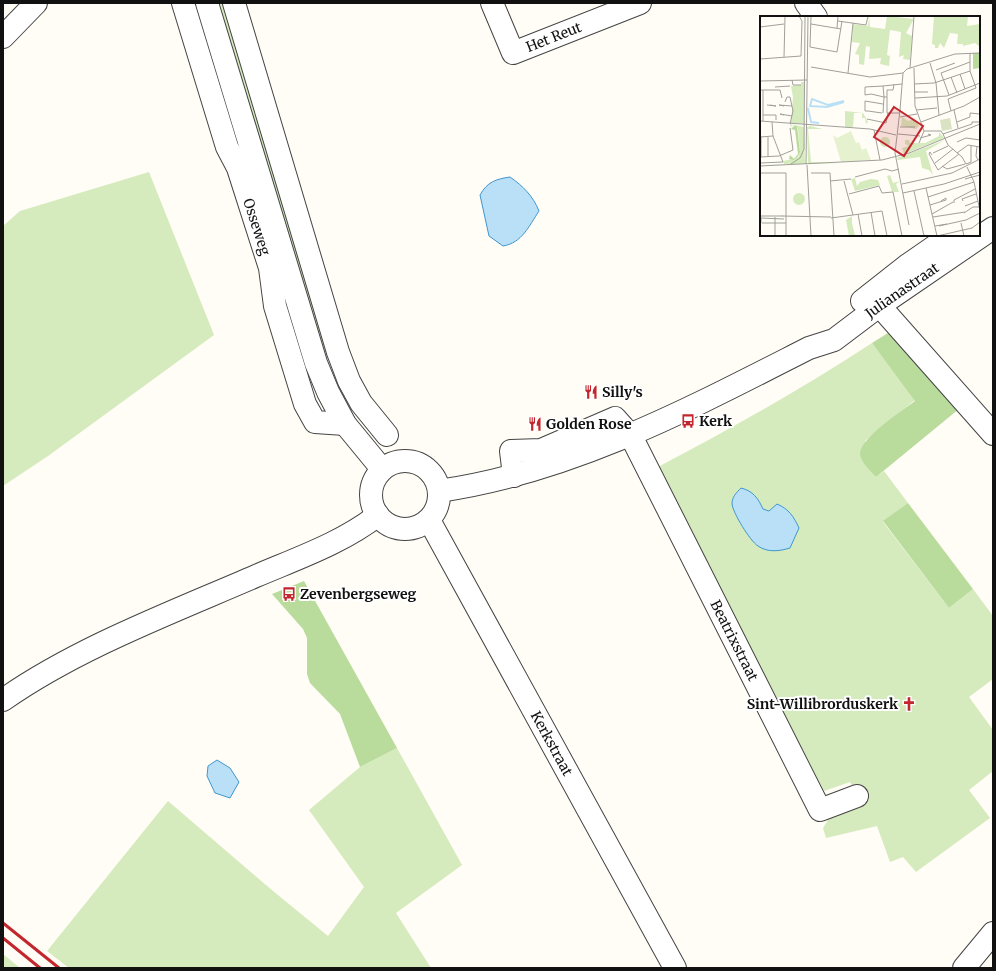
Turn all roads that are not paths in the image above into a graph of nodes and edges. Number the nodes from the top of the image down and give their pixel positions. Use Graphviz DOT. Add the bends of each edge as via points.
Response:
graph roads {
  1 [pos="36,3"];
  2 [pos="183,3"];
  3 [pos="207,3"];
  4 [pos="234,3"];
  5 [pos="640,3"];
  6 [pos="806,3"];
  7 [pos="498,5"];
  8 [pos="815,16"];
  9 [pos="3,37"];
  10 [pos="993,212"];
  11 [pos="980,218"];
  12 [pos="993,228"];
  13 [pos="980,232"];
  14 [pos="968,236"];
  15 [pos="955,240"];
  16 [pos="875,301"];
  17 [pos="349,381"];
  18 [pos="328,392"];
  19 [pos="345,424"];
  20 [pos="993,434"];
  21 [pos="387,435"];
  22 [pos="631,436"];
  23 [pos="382,469"];
  24 [pos="439,491"];
  25 [pos="378,515"];
  26 [pos="428,520"];
  27 [pos="3,700"];
  28 [pos="857,796"];
  29 [pos="993,933"];
  30 [pos="675,968"];
  31 [pos="964,968"];
  1 -- 9 [label="street"];
  2 -- 19 [label="street, Osseweg" via="227,147 238,168 270,268 275,306 305,404 315,422"];
  3 -- 18 [label="street, Osseweg" via="316,363"];
  4 -- 17 [label="street" via="338,352"];
  5 -- 7 [label="street, Het Reut" via="513,53"];
  6 -- 8 [label="street"];
  10 -- 11 [label="street"];
  12 -- 13 [label="street, Julianastraat"];
  14 -- 15 [label="street, Julianastraat"];
  15 -- 16 [label="street, Julianastraat" via="909,264"];
  16 -- 20 [label="street"];
  16 -- 22 [label="street, Julianastraat" via="827,327 809,348"];
  17 -- 18 [label="street"];
  17 -- 21 [label="street" via="361,403"];
  18 -- 19 [label="street, Osseweg"];
  19 -- 23 [label="street, Osseweg"];
  22 -- 24 [label="street" via="615,418 540,450 511,451 514,476"];
  22 -- 28 [label="street, Beatrixstraat" via="820,810"];
  23 -- 24 [label="street" via="399,461 421,465 430,472"];
  23 -- 25 [label="street" via="372,489 373,507"];
  24 -- 26 [label="street" via="437,507"];
  25 -- 26 [label="street" via="388,524 402,529 416,527"];
  25 -- 27 [label="street" via="346,537 133,629 31,680"];
  26 -- 30 [label="street, Kerkstraat"];
  29 -- 31 [label="street"];
}
